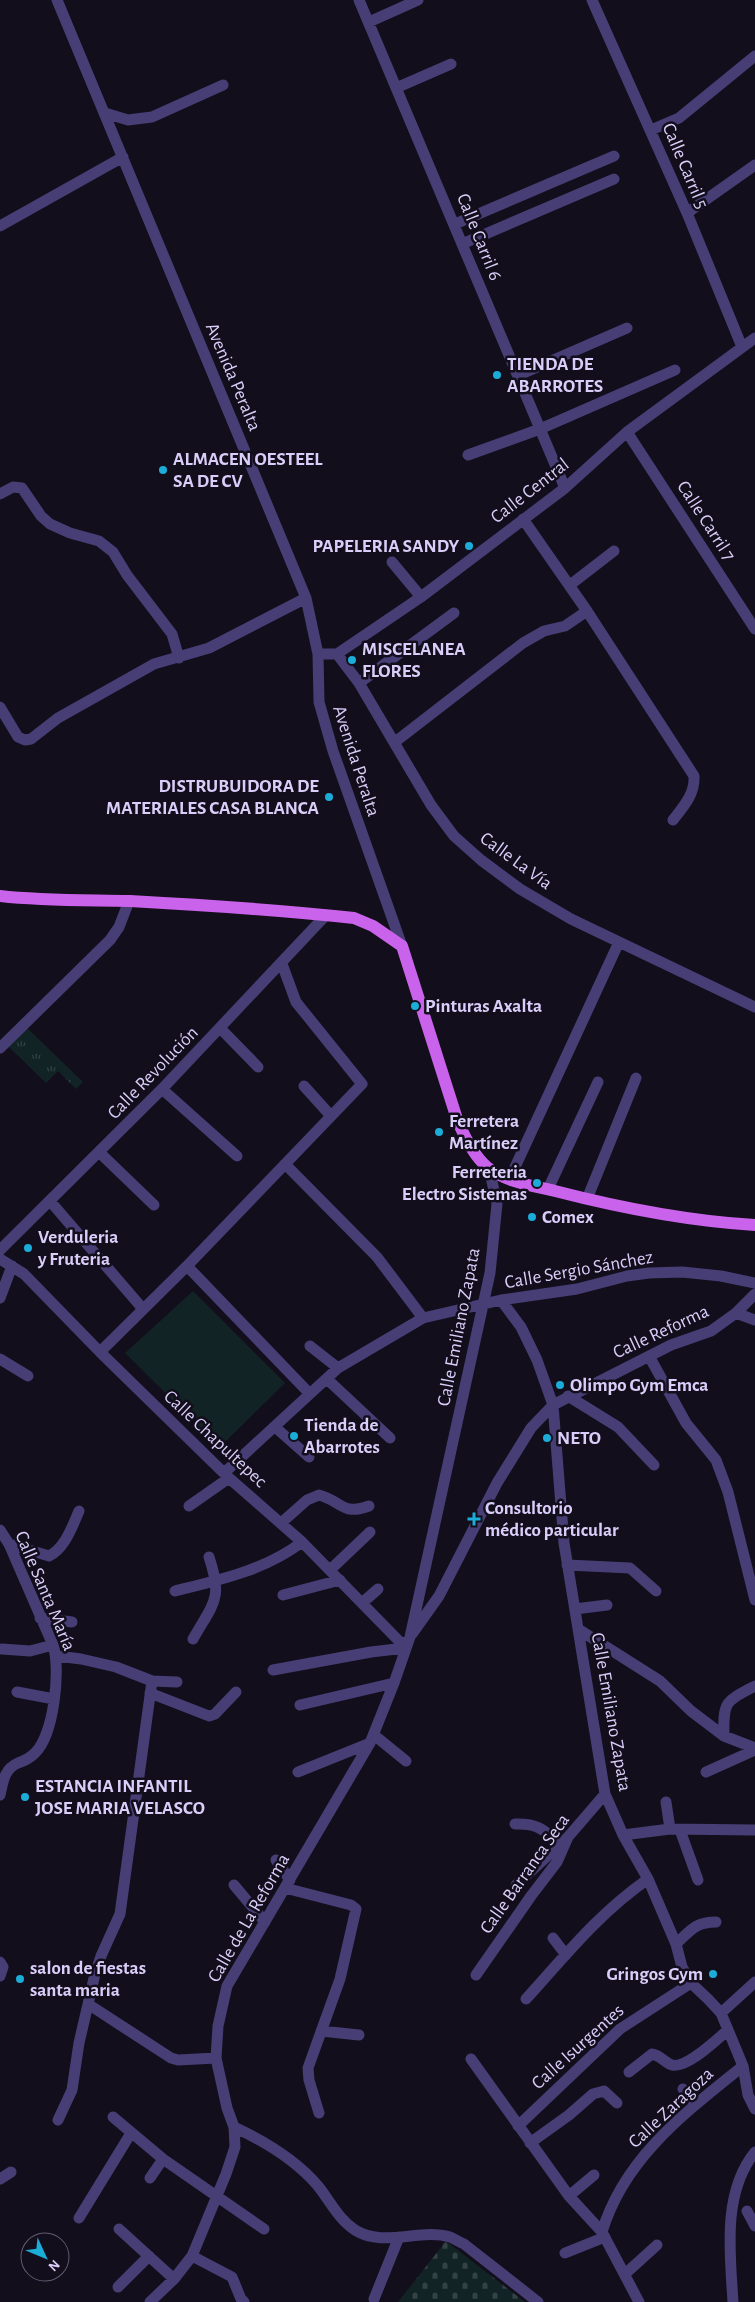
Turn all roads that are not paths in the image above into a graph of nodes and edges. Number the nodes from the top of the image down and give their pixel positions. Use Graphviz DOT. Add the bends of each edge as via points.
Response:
graph roads {
  1 [pos="57,0"];
  2 [pos="359,0"];
  3 [pos="418,0"];
  4 [pos="592,0"];
  5 [pos="369,22"];
  6 [pos="755,56"];
  7 [pos="451,64"];
  8 [pos="223,85"];
  9 [pos="396,88"];
  10 [pos="105,114"];
  11 [pos="650,130"];
  12 [pos="614,156"];
  13 [pos="123,157"];
  14 [pos="755,165"];
  15 [pos="614,179"];
  16 [pos="687,213"];
  17 [pos="455,224"];
  18 [pos="0,226"];
  19 [pos="462,244"];
  20 [pos="627,328"];
  21 [pos="755,338"];
  22 [pos="742,347"];
  23 [pos="675,370"];
  24 [pos="519,375"];
  25 [pos="540,429"];
  26 [pos="627,432"];
  27 [pos="468,455"];
  28 [pos="565,488"];
  29 [pos="0,494"];
  30 [pos="522,519"];
  31 [pos="614,552"];
  32 [pos="392,562"];
  33 [pos="570,585"];
  34 [pos="421,597"];
  35 [pos="306,598"];
  36 [pos="588,610"];
  37 [pos="454,613"];
  38 [pos="755,629"];
  39 [pos="318,654"];
  40 [pos="337,654"];
  41 [pos="178,658"];
  42 [pos="359,683"];
  43 [pos="0,707"];
  44 [pos="395,742"];
  45 [pos="673,820"];
  46 [pos="0,896"];
  47 [pos="129,901"];
  48 [pos="326,916"];
  49 [pos="619,942"];
  50 [pos="402,946"];
  51 [pos="282,964"];
  52 [pos="755,1007"];
  53 [pos="220,1028"];
  54 [pos="0,1048"];
  55 [pos="258,1067"];
  56 [pos="636,1078"];
  57 [pos="598,1082"];
  58 [pos="304,1086"];
  59 [pos="162,1089"];
  60 [pos="331,1116"];
  61 [pos="99,1152"];
  62 [pos="236,1156"];
  63 [pos="285,1164"];
  64 [pos="488,1168"];
  65 [pos="510,1178"];
  66 [pos="548,1189"];
  67 [pos="587,1199"];
  68 [pos="50,1201"];
  69 [pos="154,1205"];
  70 [pos="755,1225"];
  71 [pos="0,1250"];
  72 [pos="0,1259"];
  73 [pos="12,1266"];
  74 [pos="187,1266"];
  75 [pos="755,1283"];
  76 [pos="755,1294"];
  77 [pos="0,1298"];
  78 [pos="501,1300"];
  79 [pos="484,1305"];
  80 [pos="143,1309"];
  81 [pos="736,1313"];
  82 [pos="423,1318"];
  83 [pos="755,1320"];
  84 [pos="310,1346"];
  85 [pos="100,1352"];
  86 [pos="649,1356"];
  87 [pos="0,1359"];
  88 [pos="338,1368"];
  89 [pos="28,1376"];
  90 [pos="327,1379"];
  91 [pos="309,1393"];
  92 [pos="568,1396"];
  93 [pos="552,1405"];
  94 [pos="275,1427"];
  95 [pos="390,1438"];
  96 [pos="308,1457"];
  97 [pos="654,1465"];
  98 [pos="227,1476"];
  99 [pos="189,1506"];
  100 [pos="369,1506"];
  101 [pos="79,1511"];
  102 [pos="281,1523"];
  103 [pos="0,1530"];
  104 [pos="370,1532"];
  105 [pos="302,1542"];
  106 [pos="9,1544"];
  107 [pos="209,1557"];
  108 [pos="567,1566"];
  109 [pos="330,1570"];
  110 [pos="340,1580"];
  111 [pos="217,1581"];
  112 [pos="378,1589"];
  113 [pos="175,1590"];
  114 [pos="656,1591"];
  115 [pos="284,1595"];
  116 [pos="755,1600"];
  117 [pos="362,1602"];
  118 [pos="607,1606"];
  119 [pos="575,1609"];
  120 [pos="40,1618"];
  121 [pos="72,1622"];
  122 [pos="578,1629"];
  123 [pos="193,1639"];
  124 [pos="407,1643"];
  125 [pos="53,1645"];
  126 [pos="2,1649"];
  127 [pos="57,1656"];
  128 [pos="273,1670"];
  129 [pos="152,1681"];
  130 [pos="176,1682"];
  131 [pos="394,1683"];
  132 [pos="755,1686"];
  133 [pos="17,1692"];
  134 [pos="236,1692"];
  135 [pos="150,1693"];
  136 [pos="54,1699"];
  137 [pos="300,1705"];
  138 [pos="724,1736"];
  139 [pos="372,1739"];
  140 [pos="755,1749"];
  141 [pos="406,1761"];
  142 [pos="298,1772"];
  143 [pos="706,1772"];
  144 [pos="605,1794"];
  145 [pos="0,1795"];
  146 [pos="666,1802"];
  147 [pos="515,1824"];
  148 [pos="675,1830"];
  149 [pos="755,1830"];
  150 [pos="623,1835"];
  151 [pos="564,1841"];
  152 [pos="276,1860"];
  153 [pos="648,1879"];
  154 [pos="698,1880"];
  155 [pos="288,1884"];
  156 [pos="234,1885"];
  157 [pos="516,1885"];
  158 [pos="265,1922"];
  159 [pos="716,1922"];
  160 [pos="553,1938"];
  161 [pos="676,1944"];
  162 [pos="566,1955"];
  163 [pos="0,1962"];
  164 [pos="476,1975"];
  165 [pos="0,1976"];
  166 [pos="755,1982"];
  167 [pos="691,1983"];
  168 [pos="526,1999"];
  169 [pos="88,2004"];
  170 [pos="721,2013"];
  171 [pos="321,2030"];
  172 [pos="728,2030"];
  173 [pos="359,2035"];
  174 [pos="216,2058"];
  175 [pos="472,2059"];
  176 [pos="743,2066"];
  177 [pos="629,2072"];
  178 [pos="683,2089"];
  179 [pos="617,2103"];
  180 [pos="696,2104"];
  181 [pos="755,2109"];
  182 [pos="319,2113"];
  183 [pos="113,2117"];
  184 [pos="58,2120"];
  185 [pos="518,2126"];
  186 [pos="234,2127"];
  187 [pos="130,2132"];
  188 [pos="530,2143"];
  189 [pos="755,2152"];
  190 [pos="163,2159"];
  191 [pos="11,2172"];
  192 [pos="594,2175"];
  193 [pos="150,2178"];
  194 [pos="0,2179"];
  195 [pos="216,2196"];
  196 [pos="569,2196"];
  197 [pos="747,2210"];
  198 [pos="79,2218"];
  199 [pos="755,2226"];
  200 [pos="118,2229"];
  201 [pos="264,2230"];
  202 [pos="603,2235"];
  203 [pos="399,2237"];
  204 [pos="657,2245"];
  205 [pos="565,2253"];
  206 [pos="149,2256"];
  207 [pos="192,2256"];
  208 [pos="625,2274"];
  209 [pos="174,2279"];
  210 [pos="118,2287"];
  211 [pos="374,2299"];
  212 [pos="150,2302"];
  213 [pos="244,2302"];
  214 [pos="538,2302"];
  215 [pos="639,2302"];
  216 [pos="733,2302"];
  1 -- 10 [label="street, Avenida Peralta"];
  2 -- 5 [label="street, Calle Carril 6"];
  3 -- 5 [label="street"];
  4 -- 11 [label="street, Calle Carril 5"];
  5 -- 9 [label="street, Calle Carril 6"];
  6 -- 11 [label="street" via="689,111"];
  7 -- 9 [label="street"];
  8 -- 10 [label="street" via="152,117 128,120"];
  9 -- 17 [label="street, Calle Carril 6"];
  10 -- 13 [label="street, Avenida Peralta"];
  11 -- 16 [label="street, Calle Carril 5"];
  12 -- 17 [label="street"];
  13 -- 18 [label="street"];
  13 -- 35 [label="street, Avenida Peralta"];
  14 -- 16 [label="street"];
  15 -- 19 [label="street"];
  16 -- 22 [label="street, Calle Carril 5"];
  17 -- 19 [label="street, Calle Carril 6"];
  19 -- 24 [label="street, Calle Carril 6"];
  20 -- 24 [label="street"];
  21 -- 22 [label="street, Calle Central"];
  22 -- 26 [label="street, Calle Central"];
  23 -- 25 [label="street"];
  24 -- 25 [label="street, Calle Carril 6"];
  25 -- 27 [label="street"];
  25 -- 28 [label="street, Calle Carril 6"];
  26 -- 28 [label="street, Calle Central"];
  26 -- 38 [label="street, Calle Carril 7"];
  28 -- 30 [label="street, Calle Central"];
  29 -- 41 [label="street" via="13,487 22,488 40,516 50,524 106,545 172,634"];
  30 -- 33 [label="street"];
  30 -- 34 [label="street, Calle Central"];
  31 -- 33 [label="street"];
  32 -- 34 [label="street"];
  33 -- 36 [label="street"];
  34 -- 40 [label="street, Calle Central"];
  35 -- 39 [label="street, Avenida Peralta"];
  35 -- 41 [label="street" via="209,648"];
  36 -- 44 [label="street" via="565,626 523,643"];
  36 -- 45 [label="street" via="694,776 690,798"];
  37 -- 42 [label="street"];
  39 -- 40 [label="street"];
  39 -- 50 [label="street, Avenida Peralta" via="319,702 333,751"];
  40 -- 42 [label="street, Calle La Vía"];
  41 -- 43 [label="street" via="146,668 58,718 31,739 18,736"];
  42 -- 44 [label="street, Calle La Vía"];
  44 -- 49 [label="street, Calle La Vía" via="431,805 454,836 520,889"];
  46 -- 47 [label="main road" via="37,900"];
  47 -- 48 [label="main road"];
  47 -- 54 [label="street" via="110,940"];
  48 -- 50 [label="main road" via="354,918 369,923"];
  48 -- 51 [label="street, Calle Revolución"];
  49 -- 52 [label="street, Calle La Vía"];
  49 -- 65 [label="street"];
  50 -- 64 [label="main road" via="457,1119 473,1149"];
  51 -- 53 [label="street, Calle Revolución"];
  51 -- 60 [label="street" via="296,1002 362,1082"];
  53 -- 55 [label="street"];
  53 -- 59 [label="street, Calle Revolución"];
  56 -- 67 [label="street"];
  57 -- 66 [label="street"];
  58 -- 60 [label="street"];
  59 -- 61 [label="street, Calle Revolución"];
  59 -- 62 [label="street"];
  60 -- 63 [label="street"];
  61 -- 68 [label="street, Calle Revolución"];
  61 -- 69 [label="street"];
  63 -- 74 [label="street"];
  63 -- 82 [label="street" via="377,1257"];
  64 -- 65 [label="main road"];
  64 -- 79 [label="street, Calle Emiliano Zapata" via="496,1204 496,1225"];
  65 -- 66 [label="main road"];
  66 -- 67 [label="main road"];
  67 -- 70 [label="main road" via="674,1216"];
  68 -- 71 [label="street, Calle Revolución"];
  68 -- 80 [label="street"];
  72 -- 73 [label="street, Calle Chapultepec"];
  73 -- 77 [label="street"];
  73 -- 85 [label="street, Calle Chapultepec" via="24,1274"];
  74 -- 80 [label="street"];
  74 -- 91 [label="street"];
  75 -- 78 [label="street, Calle Sergio Sánchez" via="682,1272 649,1273 577,1290"];
  76 -- 81 [label="street, Calle Reforma"];
  78 -- 79 [label="street, Calle Sergio Sánchez"];
  78 -- 93 [label="street, Calle Emiliano Zapata" via="521,1327 538,1360"];
  79 -- 82 [label="street, Calle Sergio Sánchez"];
  79 -- 124 [label="street, Calle Emiliano Zapata"];
  80 -- 85 [label="street"];
  81 -- 83 [label="street"];
  81 -- 86 [label="street, Calle Reforma" via="711,1331"];
  82 -- 88 [label="street, Calle Sergio Sánchez"];
  84 -- 88 [label="street"];
  85 -- 98 [label="street, Calle Chapultepec"];
  86 -- 92 [label="street, Calle Reforma"];
  86 -- 116 [label="street" via="686,1423 716,1460 728,1492"];
  87 -- 89 [label="street"];
  88 -- 90 [label="street, Calle Sergio Sánchez"];
  90 -- 91 [label="street, Calle Sergio Sánchez"];
  90 -- 95 [label="street"];
  91 -- 94 [label="street, Calle Sergio Sánchez"];
  92 -- 93 [label="street, Calle Reforma"];
  92 -- 97 [label="street" via="618,1427"];
  93 -- 108 [label="street, Calle Emiliano Zapata"];
  93 -- 124 [label="street, Calle Reforma" via="531,1428 497,1483 439,1596"];
  94 -- 96 [label="street"];
  94 -- 98 [label="street, Calle Sergio Sánchez"];
  98 -- 99 [label="street, Calle Sergio Sánchez"];
  98 -- 102 [label="street, Calle Chapultepec"];
  100 -- 102 [label="street" via="349,1510 318,1495 307,1500"];
  101 -- 106 [label="street" via="63,1544 50,1556"];
  102 -- 105 [label="street, Calle Chapultepec"];
  103 -- 106 [label="street, Calle Santa María"];
  104 -- 109 [label="street"];
  105 -- 109 [label="street, Calle Chapultepec"];
  105 -- 111 [label="street" via="265,1564"];
  106 -- 120 [label="street, Calle Santa María"];
  107 -- 111 [label="street"];
  108 -- 114 [label="street" via="630,1568"];
  108 -- 119 [label="street, Calle Emiliano Zapata"];
  109 -- 110 [label="street, Calle Chapultepec"];
  110 -- 115 [label="street"];
  110 -- 117 [label="street, Calle Chapultepec"];
  111 -- 113 [label="street"];
  111 -- 123 [label="street" via="214,1603"];
  112 -- 117 [label="street"];
  117 -- 124 [label="street, Calle Chapultepec" via="399,1641"];
  118 -- 119 [label="street"];
  119 -- 122 [label="street, Calle Emiliano Zapata"];
  120 -- 121 [label="street"];
  120 -- 125 [label="street, Calle Santa María"];
  122 -- 138 [label="street" via="660,1681 691,1711"];
  122 -- 144 [label="street, Calle Emiliano Zapata"];
  124 -- 128 [label="street"];
  124 -- 131 [label="street, Calle de La Reforma"];
  125 -- 126 [label="street" via="30,1651"];
  125 -- 127 [label="street, Calle Santa María"];
  127 -- 129 [label="street" via="116,1668"];
  127 -- 136 [label="street, Calle Santa María"];
  129 -- 130 [label="street"];
  129 -- 135 [label="street"];
  131 -- 137 [label="street"];
  131 -- 139 [label="street, Calle de La Reforma"];
  132 -- 138 [label="street" via="733,1698 724,1711"];
  133 -- 136 [label="street"];
  134 -- 135 [label="street" via="209,1716"];
  135 -- 169 [label="street" via="120,1914 101,1956"];
  136 -- 145 [label="street, Calle Santa María" via="41,1743 35,1753 5,1774"];
  138 -- 140 [label="street"];
  139 -- 141 [label="street"];
  139 -- 142 [label="street"];
  139 -- 155 [label="street, Calle de La Reforma"];
  140 -- 143 [label="street"];
  144 -- 150 [label="street, Calle Emiliano Zapata"];
  144 -- 151 [label="street, Calle Barranca Seca"];
  146 -- 148 [label="street"];
  147 -- 151 [label="street" via="537,1826"];
  148 -- 149 [label="street"];
  148 -- 150 [label="street"];
  148 -- 154 [label="street"];
  150 -- 153 [label="street, Calle Emiliano Zapata"];
  151 -- 157 [label="street"];
  151 -- 164 [label="street, Calle Barranca Seca" via="557,1862"];
  152 -- 155 [label="street"];
  153 -- 161 [label="street, Calle Emiliano Zapata"];
  153 -- 162 [label="street" via="598,1919"];
  155 -- 158 [label="street, Calle de La Reforma"];
  155 -- 171 [label="street" via="351,1904 356,1909 340,1979"];
  156 -- 158 [label="street"];
  158 -- 174 [label="street, Calle de La Reforma" via="227,1986 218,2026"];
  159 -- 161 [label="street" via="703,1922"];
  160 -- 162 [label="street"];
  161 -- 167 [label="street, Calle Emiliano Zapata" via="682,1967"];
  162 -- 168 [label="street"];
  163 -- 165 [label="street"];
  166 -- 170 [label="street"];
  167 -- 170 [label="street, Calle Emiliano Zapata"];
  167 -- 185 [label="street, Calle Isurgentes" via="620,2030"];
  169 -- 174 [label="street" via="171,2058"];
  169 -- 184 [label="street" via="72,2090"];
  170 -- 172 [label="street, Calle Emiliano Zapata"];
  171 -- 173 [label="street"];
  171 -- 182 [label="street" via="307,2073"];
  172 -- 176 [label="street, Calle Emiliano Zapata"];
  172 -- 177 [label="street" via="685,2064 672,2065 652,2054"];
  174 -- 186 [label="street, Calle de La Reforma"];
  175 -- 185 [label="street"];
  176 -- 180 [label="street, Calle Zaragoza"];
  176 -- 181 [label="street, Calle Emiliano Zapata" via="748,2096"];
  178 -- 180 [label="street"];
  179 -- 188 [label="street" via="604,2091 593,2094"];
  180 -- 202 [label="street, Calle Zaragoza" via="645,2153 619,2190 607,2214"];
  183 -- 187 [label="street"];
  185 -- 188 [label="street"];
  186 -- 195 [label="street, Calle de La Reforma" via="235,2147"];
  186 -- 203 [label="street" via="286,2158 317,2185 355,2230 364,2235"];
  187 -- 190 [label="street"];
  187 -- 198 [label="street"];
  188 -- 196 [label="street"];
  189 -- 216 [label="street" via="741,2173 731,2217"];
  190 -- 193 [label="street"];
  190 -- 195 [label="street"];
  191 -- 194 [label="street"];
  192 -- 196 [label="street"];
  195 -- 201 [label="street"];
  195 -- 207 [label="street, Calle de La Reforma"];
  196 -- 202 [label="street"];
  197 -- 199 [label="street"];
  200 -- 206 [label="street"];
  202 -- 205 [label="street"];
  202 -- 208 [label="street"];
  203 -- 211 [label="street"];
  203 -- 214 [label="street" via="451,2237"];
  204 -- 208 [label="street"];
  206 -- 209 [label="street"];
  206 -- 210 [label="street"];
  207 -- 209 [label="street, Calle de La Reforma"];
  207 -- 213 [label="street" via="232,2277"];
  208 -- 215 [label="street"];
  209 -- 212 [label="street, Calle de La Reforma"];
}
